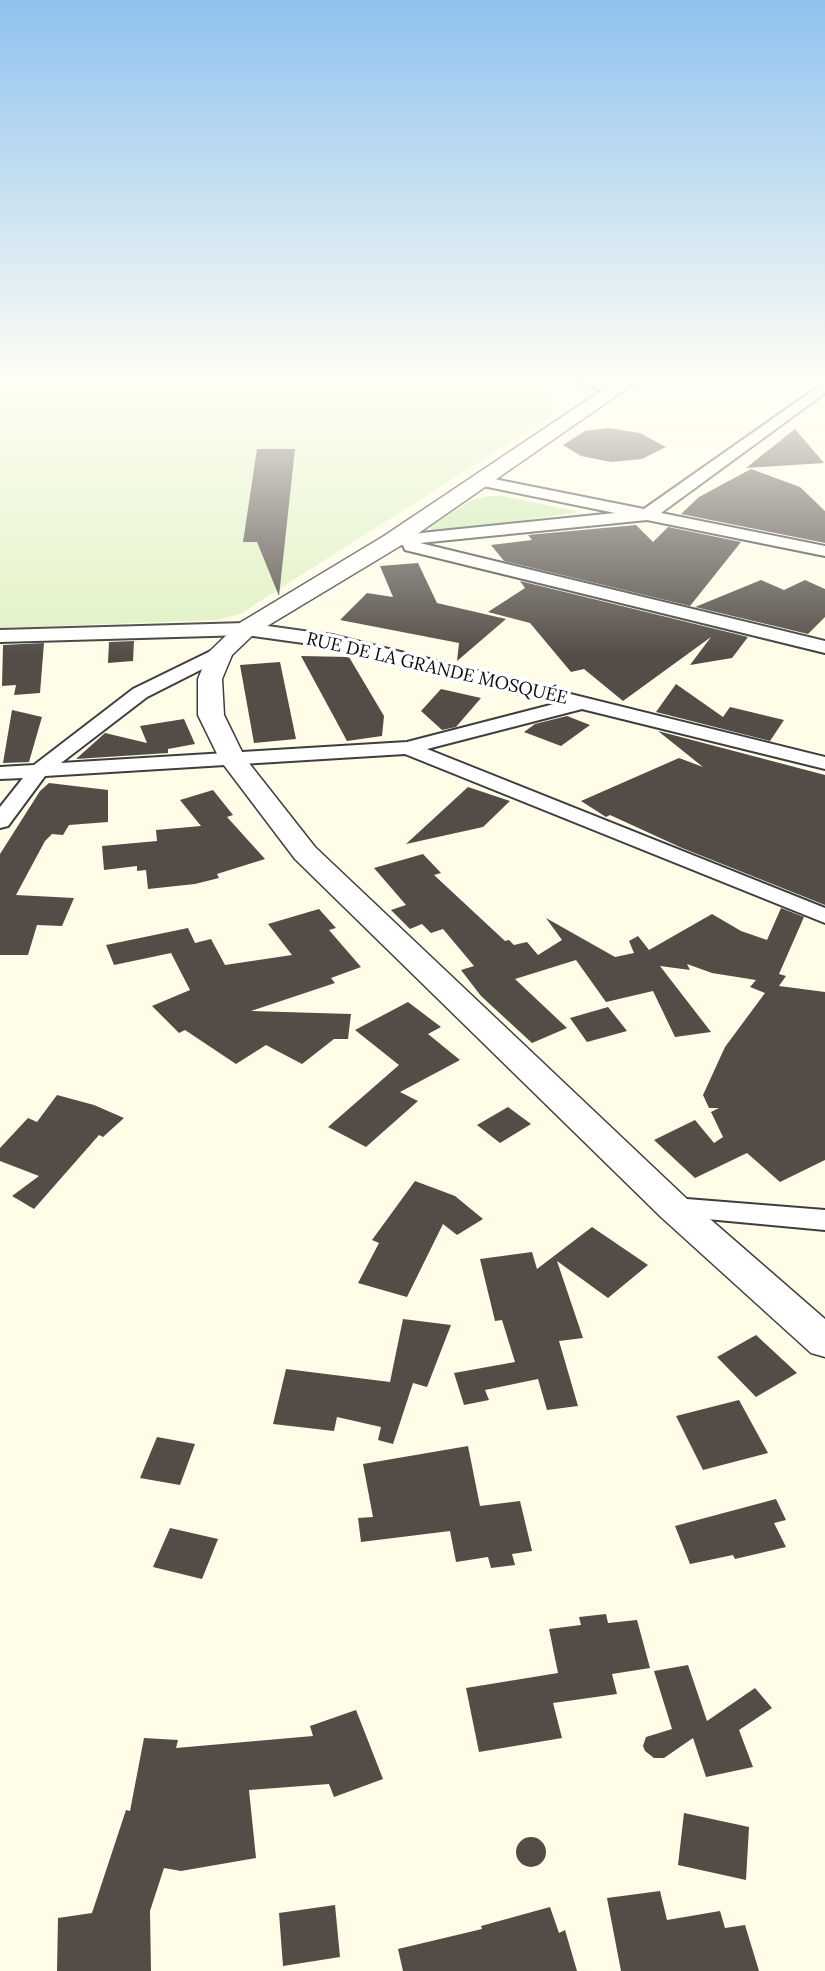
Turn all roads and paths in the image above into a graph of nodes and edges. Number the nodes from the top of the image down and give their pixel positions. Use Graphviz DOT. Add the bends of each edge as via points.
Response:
graph roads {
  1 [pos="499,472"];
  2 [pos="706,472"];
  3 [pos="484,482"];
  4 [pos="647,515"];
  5 [pos="393,541"];
  6 [pos="825,551"];
  7 [pos="246,629"];
  8 [pos="0,636"];
  9 [pos="825,647"];
  10 [pos="221,652"];
  11 [pos="582,703"];
  12 [pos="407,748"];
  13 [pos="233,760"];
  14 [pos="825,764"];
  15 [pos="38,772"];
  16 [pos="0,773"];
  17 [pos="0,821"];
  18 [pos="825,916"];
  19 [pos="674,1208"];
  20 [pos="825,1220"];
  21 [pos="825,1342"];
  1 -- 3 [label="street"];
  2 -- 4 [label="street"];
  3 -- 4 [label="street"];
  3 -- 5 [label="street"];
  4 -- 5 [label="street"];
  4 -- 6 [label="street"];
  5 -- 7 [label="street"];
  5 -- 9 [label="street"];
  7 -- 8 [label="street, RUE DE LA GRANDE MOSQUÉE"];
  7 -- 10 [label="street"];
  7 -- 11 [label="street, RUE DE LA GRANDE MOSQUÉE" via="332,641"];
  10 -- 13 [label="street" via="210,679 211,715"];
  10 -- 15 [label="street" via="140,693"];
  11 -- 12 [label="street"];
  11 -- 14 [label="street, RUE DE LA GRANDE MOSQUÉE"];
  12 -- 13 [label="street"];
  12 -- 18 [label="street"];
  13 -- 15 [label="street"];
  13 -- 19 [label="street" via="304,853"];
  15 -- 16 [label="street"];
  15 -- 17 [label="street"];
  19 -- 20 [label="street"];
  19 -- 21 [label="street"];
}
